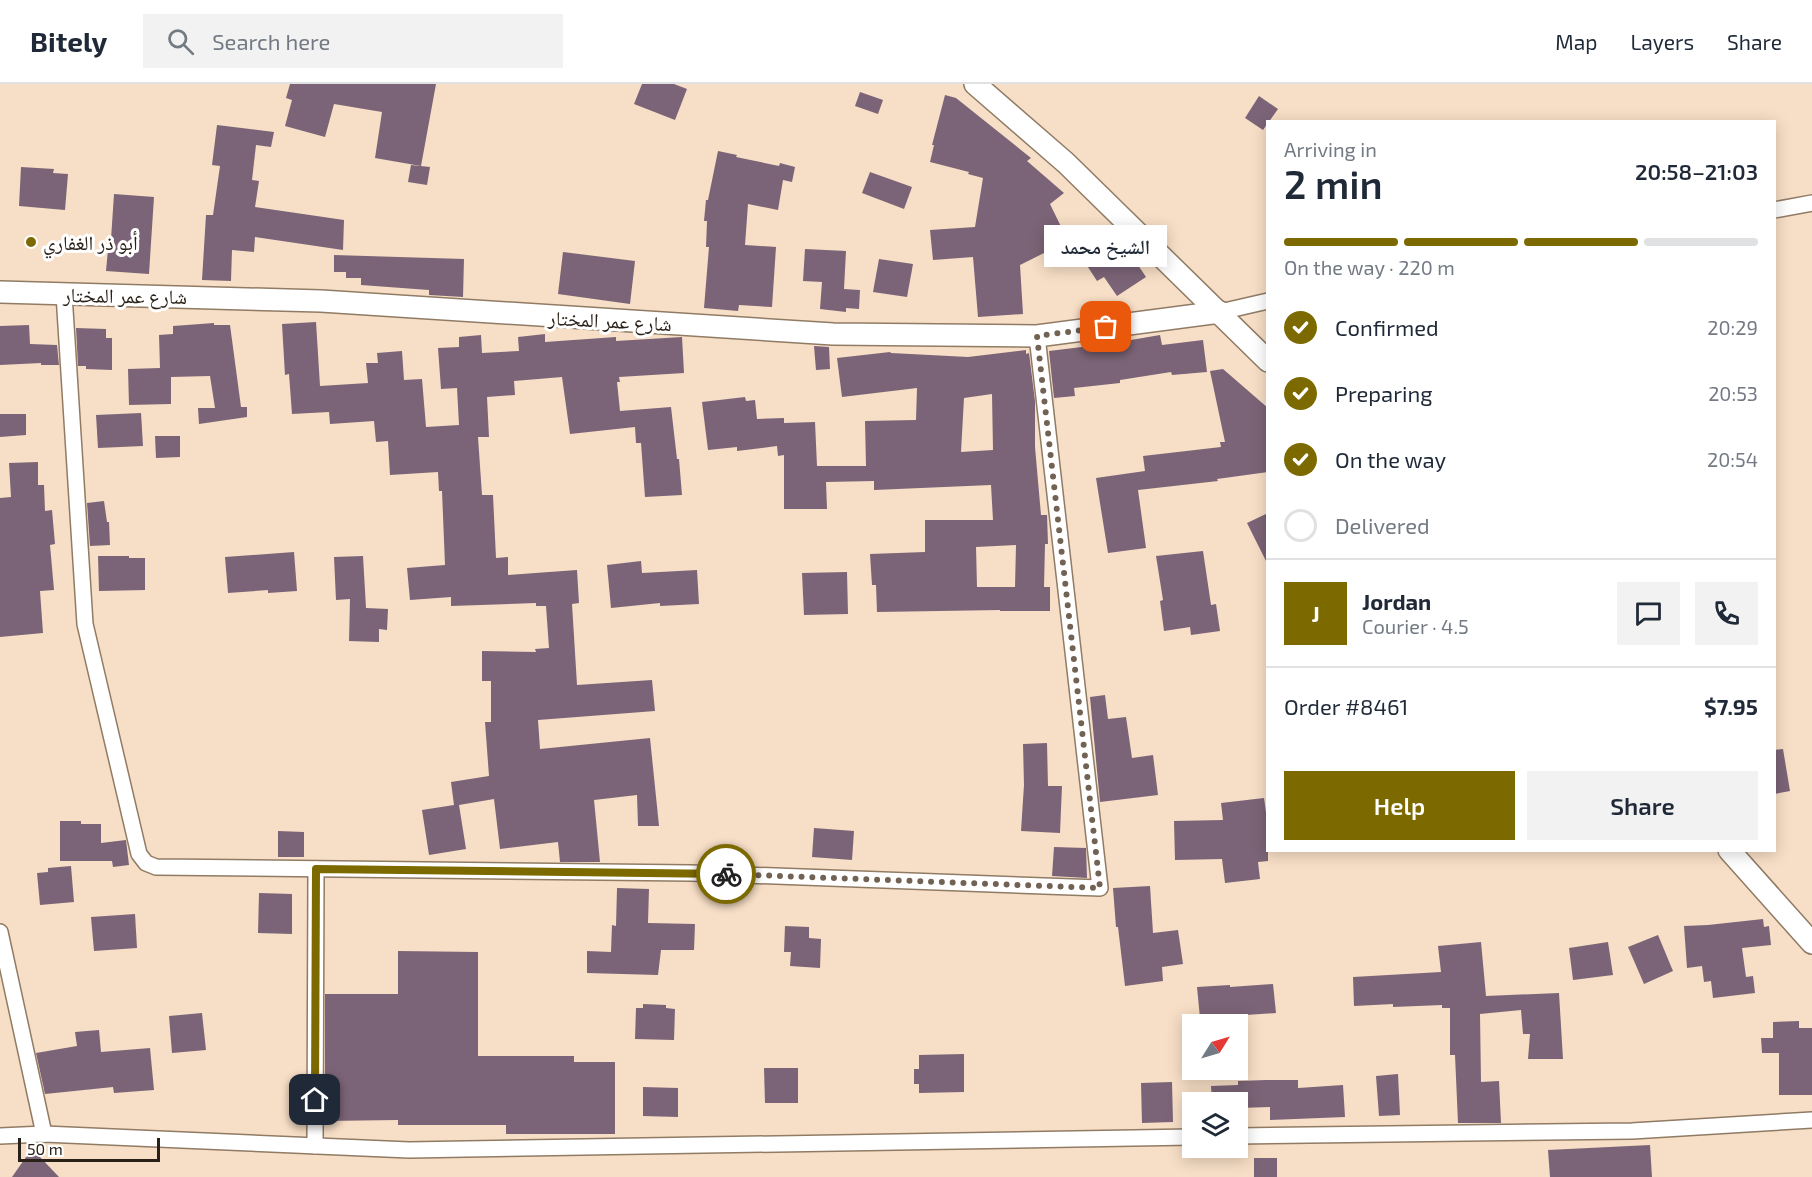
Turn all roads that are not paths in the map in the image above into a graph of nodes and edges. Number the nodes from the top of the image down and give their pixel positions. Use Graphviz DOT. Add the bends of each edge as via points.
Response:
graph roads {
  1 [pos="975,84"];
  2 [pos="1812,203"];
  3 [pos="1776,210"];
  4 [pos="0,292"];
  5 [pos="64,294"];
  6 [pos="1266,301"];
  7 [pos="1220,312"];
  8 [pos="1037,336"];
  9 [pos="1266,359"];
  10 [pos="1732,852"];
  11 [pos="316,869"];
  12 [pos="0,932"];
  13 [pos="1812,943"];
  14 [pos="1812,1120"];
  15 [pos="44,1134"];
  16 [pos="0,1136"];
  17 [pos="1248,1136"];
  18 [pos="1182,1137"];
  19 [pos="315,1146"];
  1 -- 7 [label="street" via="1066,163"];
  2 -- 3 [label="street"];
  4 -- 5 [label="street, شارع عمر المختار"];
  5 -- 8 [label="street, شارع عمر المختار" via="298,300 833,334"];
  5 -- 11 [label="street" via="85,624 139,854 156,867"];
  6 -- 7 [label="street"];
  7 -- 8 [label="street, شارع عمر المختار"];
  7 -- 9 [label="street"];
  8 -- 11 [label="street" via="1100,888 691,873"];
  10 -- 13 [label="street"];
  11 -- 19 [label="street"];
  12 -- 15 [label="street"];
  14 -- 17 [label="street" via="1632,1131"];
  15 -- 16 [label="street"];
  15 -- 19 [label="street"];
  18 -- 19 [label="street" via="409,1150"];
}
